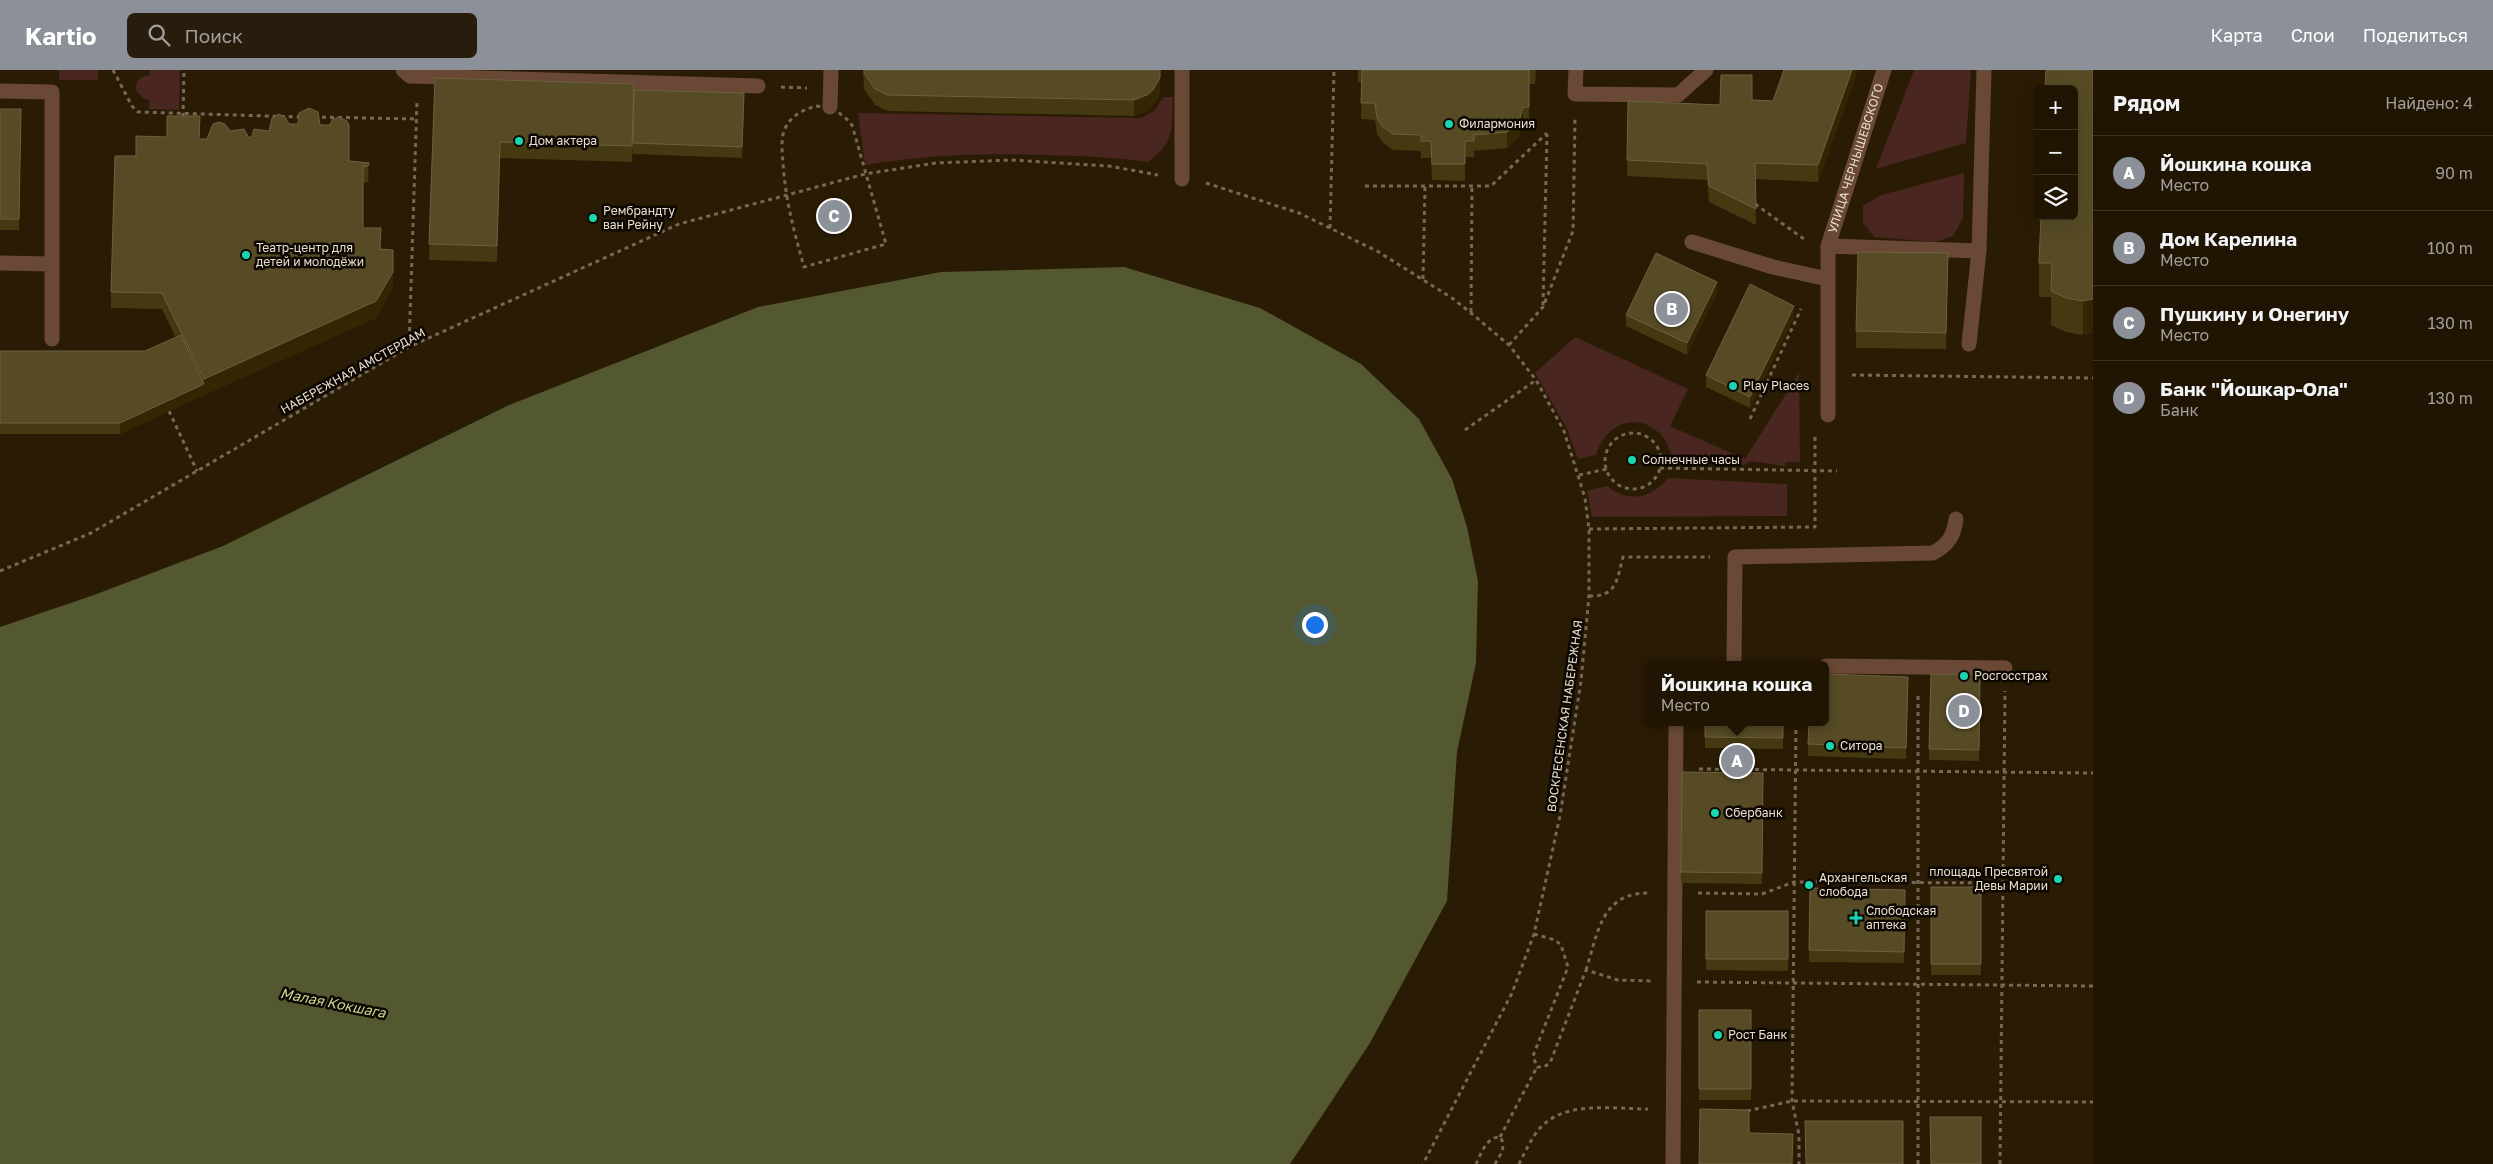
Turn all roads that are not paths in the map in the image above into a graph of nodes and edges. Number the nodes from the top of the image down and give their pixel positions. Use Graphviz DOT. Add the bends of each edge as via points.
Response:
graph roads {
  1 [pos="403,70"];
  2 [pos="831,70"];
  3 [pos="1182,70"];
  4 [pos="1576,70"];
  5 [pos="1706,70"];
  6 [pos="1884,70"];
  7 [pos="1984,70"];
  8 [pos="458,73"];
  9 [pos="628,76"];
  10 [pos="758,86"];
  11 [pos="0,91"];
  12 [pos="830,107"];
  13 [pos="1182,179"];
  14 [pos="1692,242"];
  15 [pos="1828,246"];
  16 [pos="1979,251"];
  17 [pos="0,263"];
  18 [pos="52,264"];
  19 [pos="1822,278"];
  20 [pos="52,339"];
  21 [pos="1969,344"];
  22 [pos="1828,415"];
  23 [pos="1956,519"];
  24 [pos="1734,661"];
  25 [pos="1829,666"];
  26 [pos="2005,668"];
  27 [pos="1676,726"];
  28 [pos="1673,1164"];
  1 -- 8 [label="street" via="410,76"];
  2 -- 12 [label="street"];
  3 -- 13 [label="street"];
  4 -- 5 [label="street" via="1575,94 1678,94"];
  6 -- 15 [label="street, УЛИЦА ЧЕРНЫШЕВСКОГО"];
  7 -- 16 [label="street"];
  8 -- 9 [label="street"];
  9 -- 10 [label="street"];
  11 -- 18 [label="street" via="52,92"];
  14 -- 19 [label="street"];
  15 -- 16 [label="street"];
  15 -- 19 [label="street, УЛИЦА ЧЕРНЫШЕВСКОГО"];
  16 -- 21 [label="street"];
  17 -- 18 [label="street"];
  18 -- 20 [label="street"];
  19 -- 22 [label="street, УЛИЦА ЧЕРНЫШЕВСКОГО"];
  23 -- 24 [label="street" via="1950,541 1933,553 1735,557"];
  25 -- 26 [label="street"];
  27 -- 28 [label="street"];
}
